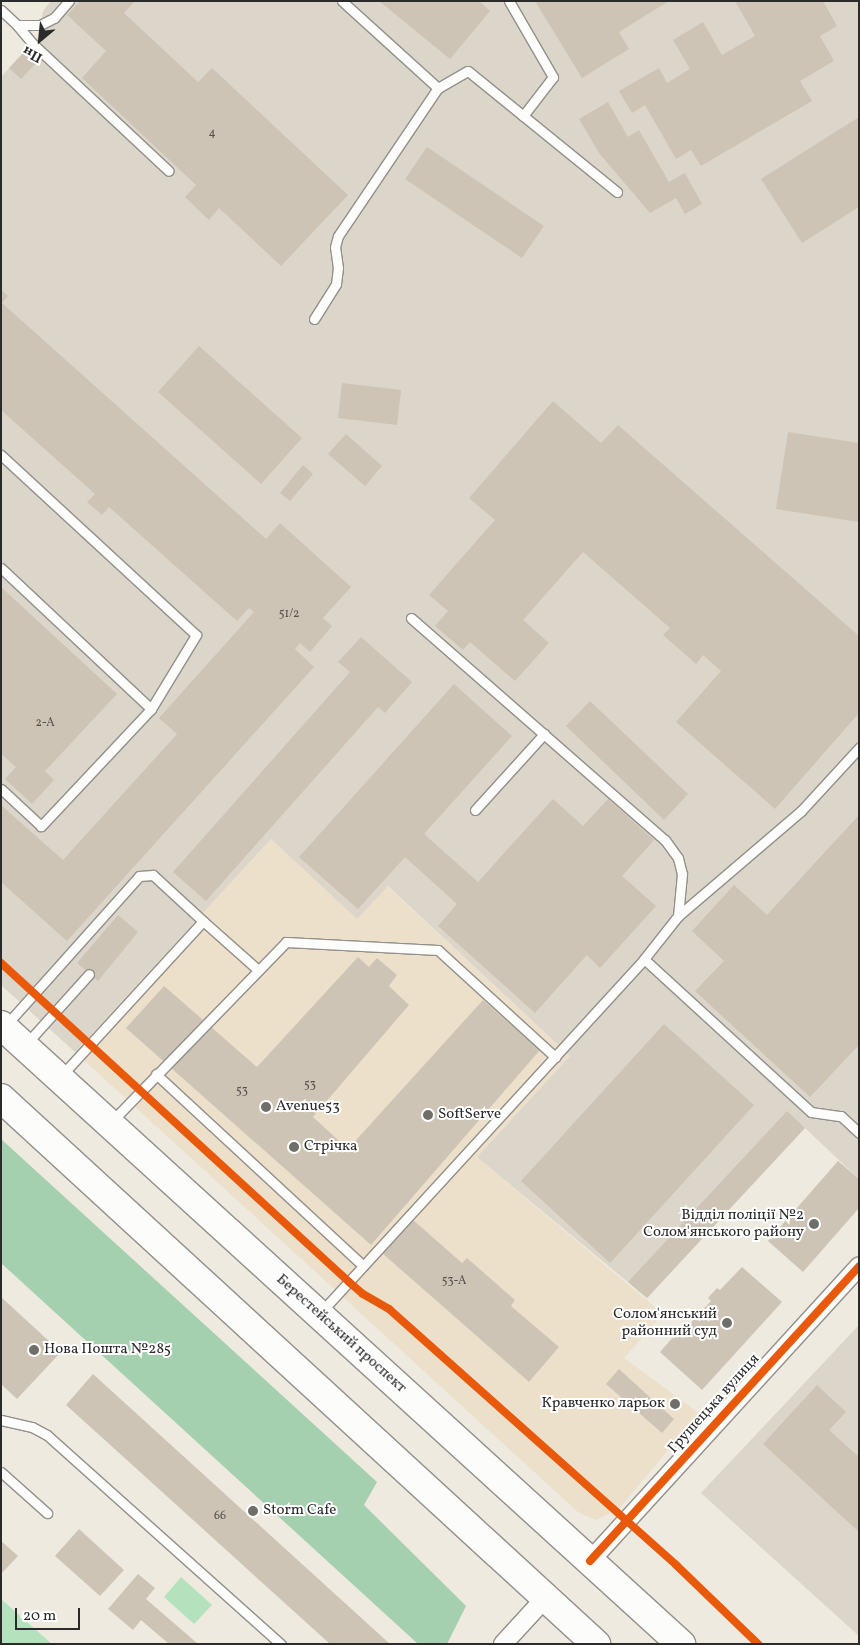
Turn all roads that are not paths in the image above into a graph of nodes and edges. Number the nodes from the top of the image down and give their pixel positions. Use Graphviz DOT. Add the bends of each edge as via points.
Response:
graph roads {
  1 [pos="70,1"];
  2 [pos="342,1"];
  3 [pos="509,1"];
  4 [pos="1,10"];
  5 [pos="17,25"];
  6 [pos="438,88"];
  7 [pos="523,116"];
  8 [pos="169,171"];
  9 [pos="617,192"];
  10 [pos="314,319"];
  11 [pos="1,455"];
  12 [pos="1,568"];
  13 [pos="411,618"];
  14 [pos="152,709"];
  15 [pos="544,734"];
  16 [pos="859,748"];
  17 [pos="1,789"];
  18 [pos="475,810"];
  19 [pos="678,916"];
  20 [pos="203,920"];
  21 [pos="644,959"];
  22 [pos="258,970"];
  23 [pos="89,974"];
  24 [pos="3,1026"];
  25 [pos="25,1046"];
  26 [pos="555,1057"];
  27 [pos="156,1074"];
  28 [pos="59,1078"];
  29 [pos="1,1098"];
  30 [pos="110,1124"];
  31 [pos="859,1133"];
  32 [pos="363,1266"];
  33 [pos="859,1266"];
  34 [pos="319,1314"];
  35 [pos="1,1420"];
  36 [pos="1,1472"];
  37 [pos="47,1513"];
  38 [pos="590,1561"];
  39 [pos="546,1597"];
  40 [pos="281,1644"];
  41 [pos="503,1644"];
  42 [pos="596,1644"];
  43 [pos="681,1644"];
  1 -- 5 [label="lane" via="54,18 40,26"];
  2 -- 6 [label="lane"];
  3 -- 7 [label="lane" via="553,77"];
  4 -- 5 [label="lane"];
  5 -- 8 [label="lane" via="32,43"];
  6 -- 7 [label="lane" via="468,72"];
  6 -- 10 [label="lane" via="338,236 335,247 336,284"];
  7 -- 9 [label="lane"];
  11 -- 14 [label="lane" via="196,635"];
  12 -- 14 [label="lane"];
  13 -- 15 [label="lane"];
  14 -- 17 [label="lane" via="41,826"];
  15 -- 18 [label="lane"];
  15 -- 19 [label="lane" via="665,840 678,858 682,874"];
  16 -- 19 [label="lane" via="802,811"];
  19 -- 21 [label="lane"];
  20 -- 22 [label="lane"];
  20 -- 24 [label="lane" via="154,875 139,876"];
  20 -- 28 [label="lane"];
  21 -- 26 [label="lane"];
  21 -- 31 [label="lane" via="810,1112 841,1116"];
  22 -- 26 [label="lane" via="286,942 435,949"];
  22 -- 27 [label="lane"];
  23 -- 25 [label="lane"];
  24 -- 25 [label="main road, Берестейський проспект"];
  25 -- 28 [label="main road, Берестейський проспект"];
  26 -- 32 [label="lane"];
  27 -- 30 [label="lane"];
  27 -- 32 [label="lane"];
  28 -- 30 [label="main road, Берестейський проспект"];
  29 -- 39 [label="main road"];
  30 -- 34 [label="main road, Берестейський проспект"];
  32 -- 34 [label="lane"];
  33 -- 38 [label="street, Грушецька вулиця"];
  34 -- 38 [label="main road, Берестейський проспект"];
  35 -- 40 [label="lane" via="32,1427 47,1435"];
  36 -- 37 [label="lane"];
  38 -- 43 [label="main road, Берестейський проспект"];
  39 -- 41 [label="street"];
  39 -- 42 [label="main road"];
}
